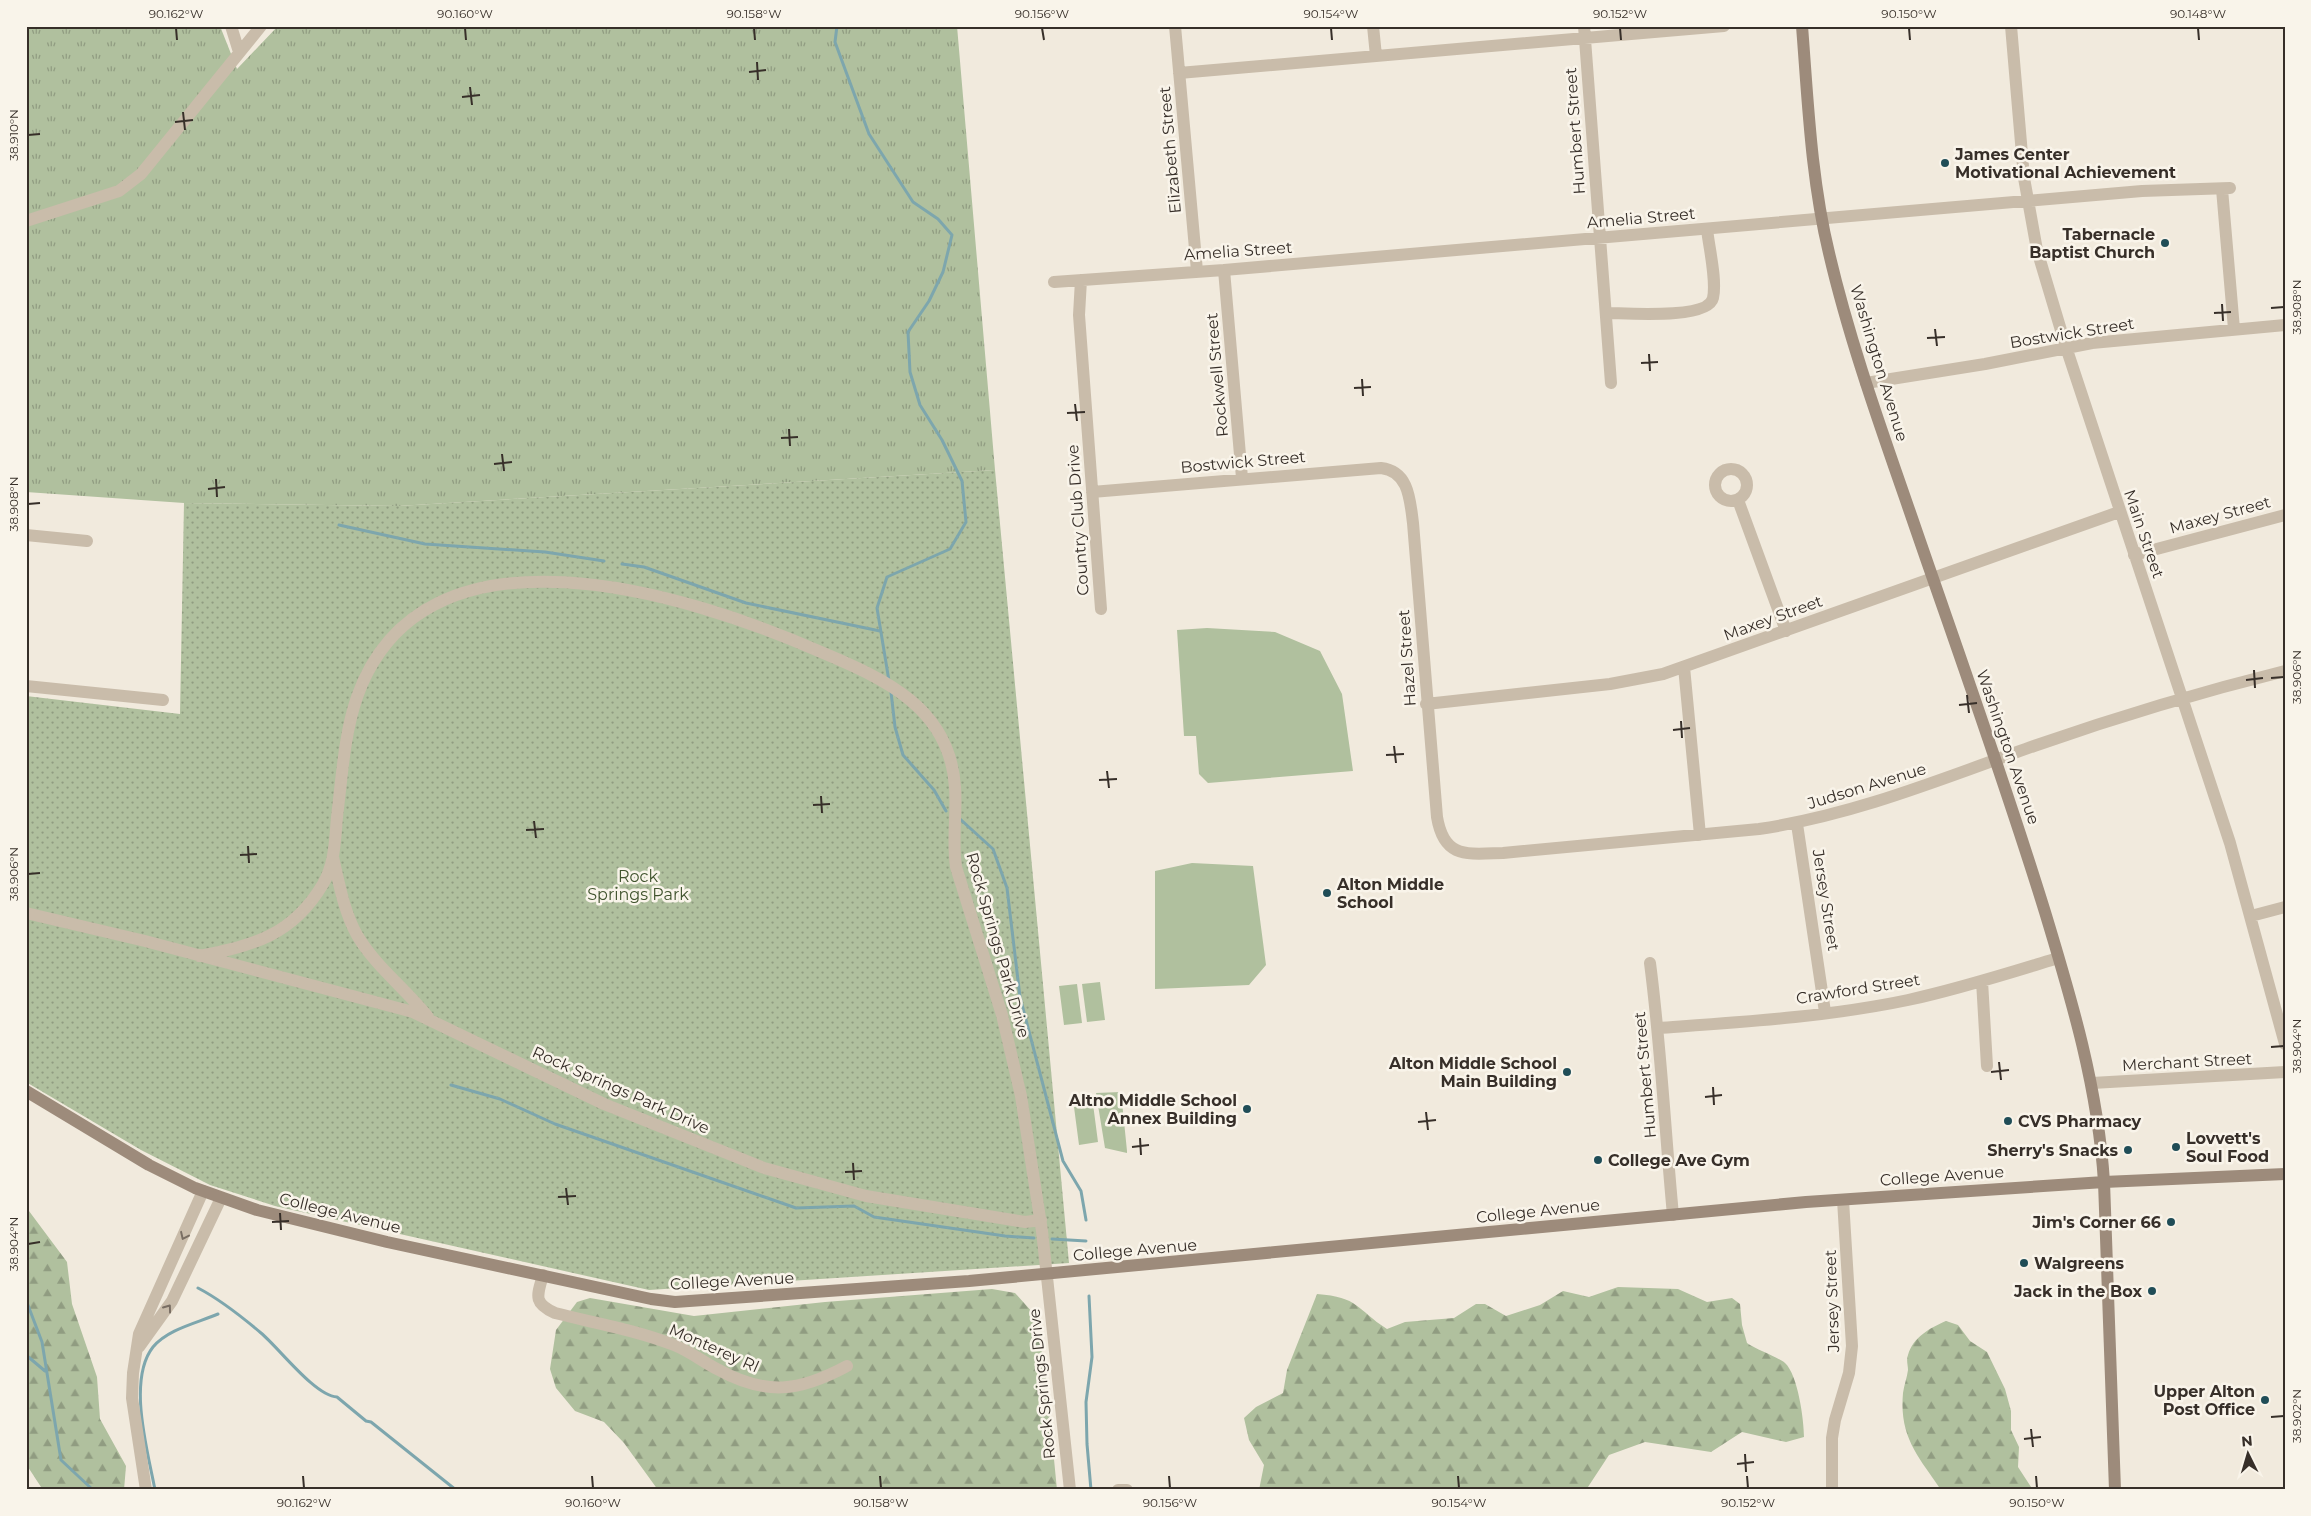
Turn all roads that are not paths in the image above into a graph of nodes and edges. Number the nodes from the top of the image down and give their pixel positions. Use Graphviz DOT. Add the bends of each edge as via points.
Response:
graph roads {
  1 [pos="231,26"];
  2 [pos="260,26"];
  3 [pos="1175,26"];
  4 [pos="1373,26"];
  5 [pos="1724,26"];
  6 [pos="1802,26"];
  7 [pos="2011,26"];
  8 [pos="1584,33"];
  9 [pos="239,52"];
  10 [pos="1376,56"];
  11 [pos="1179,73"];
  12 [pos="2026,200"];
  13 [pos="1821,219"];
  14 [pos="26,221"];
  15 [pos="1707,229"];
  16 [pos="1600,237"];
  17 [pos="1224,270"];
  18 [pos="1197,271"];
  19 [pos="1080,280"];
  20 [pos="1054,282"];
  21 [pos="1606,313"];
  22 [pos="2285,325"];
  23 [pos="2234,329"];
  24 [pos="2066,348"];
  25 [pos="1611,383"];
  26 [pos="1866,383"];
  27 [pos="1396,473"];
  28 [pos="1242,478"];
  29 [pos="1092,492"];
  30 [pos="1738,500"];
  31 [pos="2119,512"];
  32 [pos="2285,515"];
  33 [pos="26,536"];
  34 [pos="87,541"];
  35 [pos="2134,555"];
  36 [pos="1932,577"];
  37 [pos="1101,609"];
  38 [pos="1786,631"];
  39 [pos="1684,668"];
  40 [pos="2285,670"];
  41 [pos="26,686"];
  42 [pos="2182,698"];
  43 [pos="163,700"];
  44 [pos="1426,704"];
  45 [pos="1996,760"];
  46 [pos="1797,824"];
  47 [pos="1700,835"];
  48 [pos="1446,844"];
  49 [pos="333,857"];
  50 [pos="2285,907"];
  51 [pos="26,913"];
  52 [pos="2251,916"];
  53 [pos="199,956"];
  54 [pos="2058,958"];
  55 [pos="1650,963"];
  56 [pos="1982,981"];
  57 [pos="1825,1012"];
  58 [pos="428,1018"];
  59 [pos="1658,1028"];
  60 [pos="2285,1044"];
  61 [pos="1987,1066"];
  62 [pos="2285,1072"];
  63 [pos="2092,1083"];
  64 [pos="26,1091"];
  65 [pos="2285,1174"];
  66 [pos="2104,1182"];
  67 [pos="203,1191"];
  68 [pos="221,1198"];
  69 [pos="1843,1200"];
  70 [pos="1673,1215"];
  71 [pos="1041,1220"];
  72 [pos="1046,1274"];
  73 [pos="543,1275"];
  74 [pos="138,1347"];
  75 [pos="847,1366"];
  76 [pos="146,1490"];
  77 [pos="1070,1490"];
  78 [pos="1118,1490"];
  79 [pos="1127,1490"];
  80 [pos="1832,1490"];
  81 [pos="2115,1490"];
  1 -- 9 [label="street"];
  2 -- 9 [label="street"];
  3 -- 11 [label="street, Elizabeth Street"];
  4 -- 10 [label="street"];
  5 -- 8 [label="street"];
  6 -- 13 [label="main road, Washington Avenue"];
  7 -- 12 [label="street, Main Street"];
  8 -- 10 [label="street"];
  8 -- 16 [label="street, Humbert Street"];
  9 -- 14 [label="street" via="130,185"];
  10 -- 11 [label="street"];
  11 -- 18 [label="street, Elizabeth Street"];
  12 -- 13 [label="street, Amelia Street"];
  12 -- 23 [label="street, Amelia Street" via="2142,190 2226,188"];
  12 -- 24 [label="street, Main Street"];
  13 -- 15 [label="street, Amelia Street"];
  13 -- 26 [label="main road, Washington Avenue"];
  15 -- 16 [label="street, Amelia Street"];
  15 -- 21 [label="street" via="1713,286 1713,298 1708,306 1692,312"];
  16 -- 17 [label="street, Amelia Street"];
  16 -- 21 [label="street, Humbert Street"];
  17 -- 18 [label="street, Amelia Street"];
  17 -- 28 [label="street, Rockwell Street"];
  18 -- 19 [label="street, Amelia Street"];
  19 -- 20 [label="street, Amelia Street"];
  19 -- 29 [label="street, Country Club Drive" via="1079,315"];
  21 -- 25 [label="street, Humbert Street"];
  22 -- 23 [label="street, Bostwick Street"];
  23 -- 24 [label="street, Bostwick Street"];
  24 -- 26 [label="street, Bostwick Street"];
  24 -- 31 [label="street, Main Street"];
  26 -- 36 [label="main road, Washington Avenue"];
  27 -- 28 [label="street, Bostwick Street" via="1381,468"];
  27 -- 44 [label="street, Hazel Street" via="1404,481 1409,495"];
  28 -- 29 [label="street, Bostwick Street"];
  29 -- 37 [label="street, Country Club Drive"];
  30 -- 38 [label="street"];
  31 -- 35 [label="street, Main Street"];
  31 -- 36 [label="street, Maxey Street"];
  32 -- 35 [label="street, Maxey Street"];
  33 -- 34 [label="street"];
  35 -- 42 [label="street, Main Street"];
  36 -- 38 [label="street, Maxey Street"];
  36 -- 45 [label="main road, Washington Avenue"];
  38 -- 39 [label="street, Maxey Street"];
  39 -- 44 [label="street, Maxey Street" via="1610,684"];
  39 -- 47 [label="street"];
  40 -- 42 [label="street, Judson Avenue"];
  41 -- 43 [label="street"];
  42 -- 45 [label="street, Judson Avenue"];
  42 -- 52 [label="street, Main Street"];
  44 -- 48 [label="street, Hazel Street" via="1437,817"];
  45 -- 46 [label="street, Judson Avenue" via="1906,792"];
  45 -- 54 [label="main road, Washington Avenue"];
  46 -- 47 [label="street, Judson Avenue"];
  46 -- 57 [label="street, Jersey Street"];
  47 -- 48 [label="street, Judson Avenue" via="1503,853 1463,853"];
  49 -- 53 [label="street, Rock Springs Park Drive" via="318,891 282,928 246,947"];
  49 -- 58 [label="street, Rock Springs Park Drive" via="344,903 357,935"];
  49 -- 71 [label="street, Rock Springs Park Drive" via="350,722 367,673 395,633 432,606 454,596 521,581 554,581 610,588 702,609 754,626 871,673 921,710 940,734 950,759 956,802 953,846 956,867 1015,1067"];
  50 -- 52 [label="street"];
  51 -- 53 [label="street, Rock Springs Park Drive"];
  52 -- 60 [label="street, Main Street"];
  53 -- 58 [label="street, Rock Springs Park Drive" via="397,1007"];
  54 -- 56 [label="street, Crawford Street"];
  54 -- 63 [label="main road, Washington Avenue"];
  55 -- 59 [label="street, Humbert Street"];
  56 -- 57 [label="street, Crawford Street" via="1907,1000"];
  56 -- 61 [label="street"];
  57 -- 59 [label="street, Crawford Street"];
  58 -- 71 [label="street, Rock Springs Park Drive" via="604,1104 764,1168 815,1183 916,1205 1026,1222"];
  59 -- 70 [label="street, Humbert Street"];
  62 -- 63 [label="street, Merchant Street"];
  63 -- 66 [label="main road, Washington Avenue" via="2101,1135"];
  64 -- 67 [label="main road, College Avenue" via="133,1156"];
  65 -- 66 [label="main road, College Avenue"];
  66 -- 69 [label="main road, College Avenue"];
  66 -- 81 [label="main road, Washington Avenue"];
  67 -- 68 [label="main road, College Avenue"];
  67 -- 74 [label="street, one-way" via="145,1319"];
  68 -- 73 [label="main road, College Avenue" via="300,1222"];
  74 -- 68 [label="street, one-way" via="172,1301"];
  69 -- 70 [label="main road, College Avenue"];
  69 -- 80 [label="street, Jersey Street" via="1852,1346 1849,1372 1834,1420"];
  70 -- 72 [label="main road, College Avenue"];
  71 -- 72 [label="street, Rock Springs Park Drive"];
  72 -- 73 [label="main road, College Avenue" via="674,1302"];
  72 -- 77 [label="street, Rock Springs Drive"];
  73 -- 75 [label="street, Monterey Rl" via="538,1296 543,1308 674,1345 755,1385 774,1389 794,1388"];
  74 -- 76 [label="street" via="132,1398"];
  78 -- 79 [label="street"];
}
